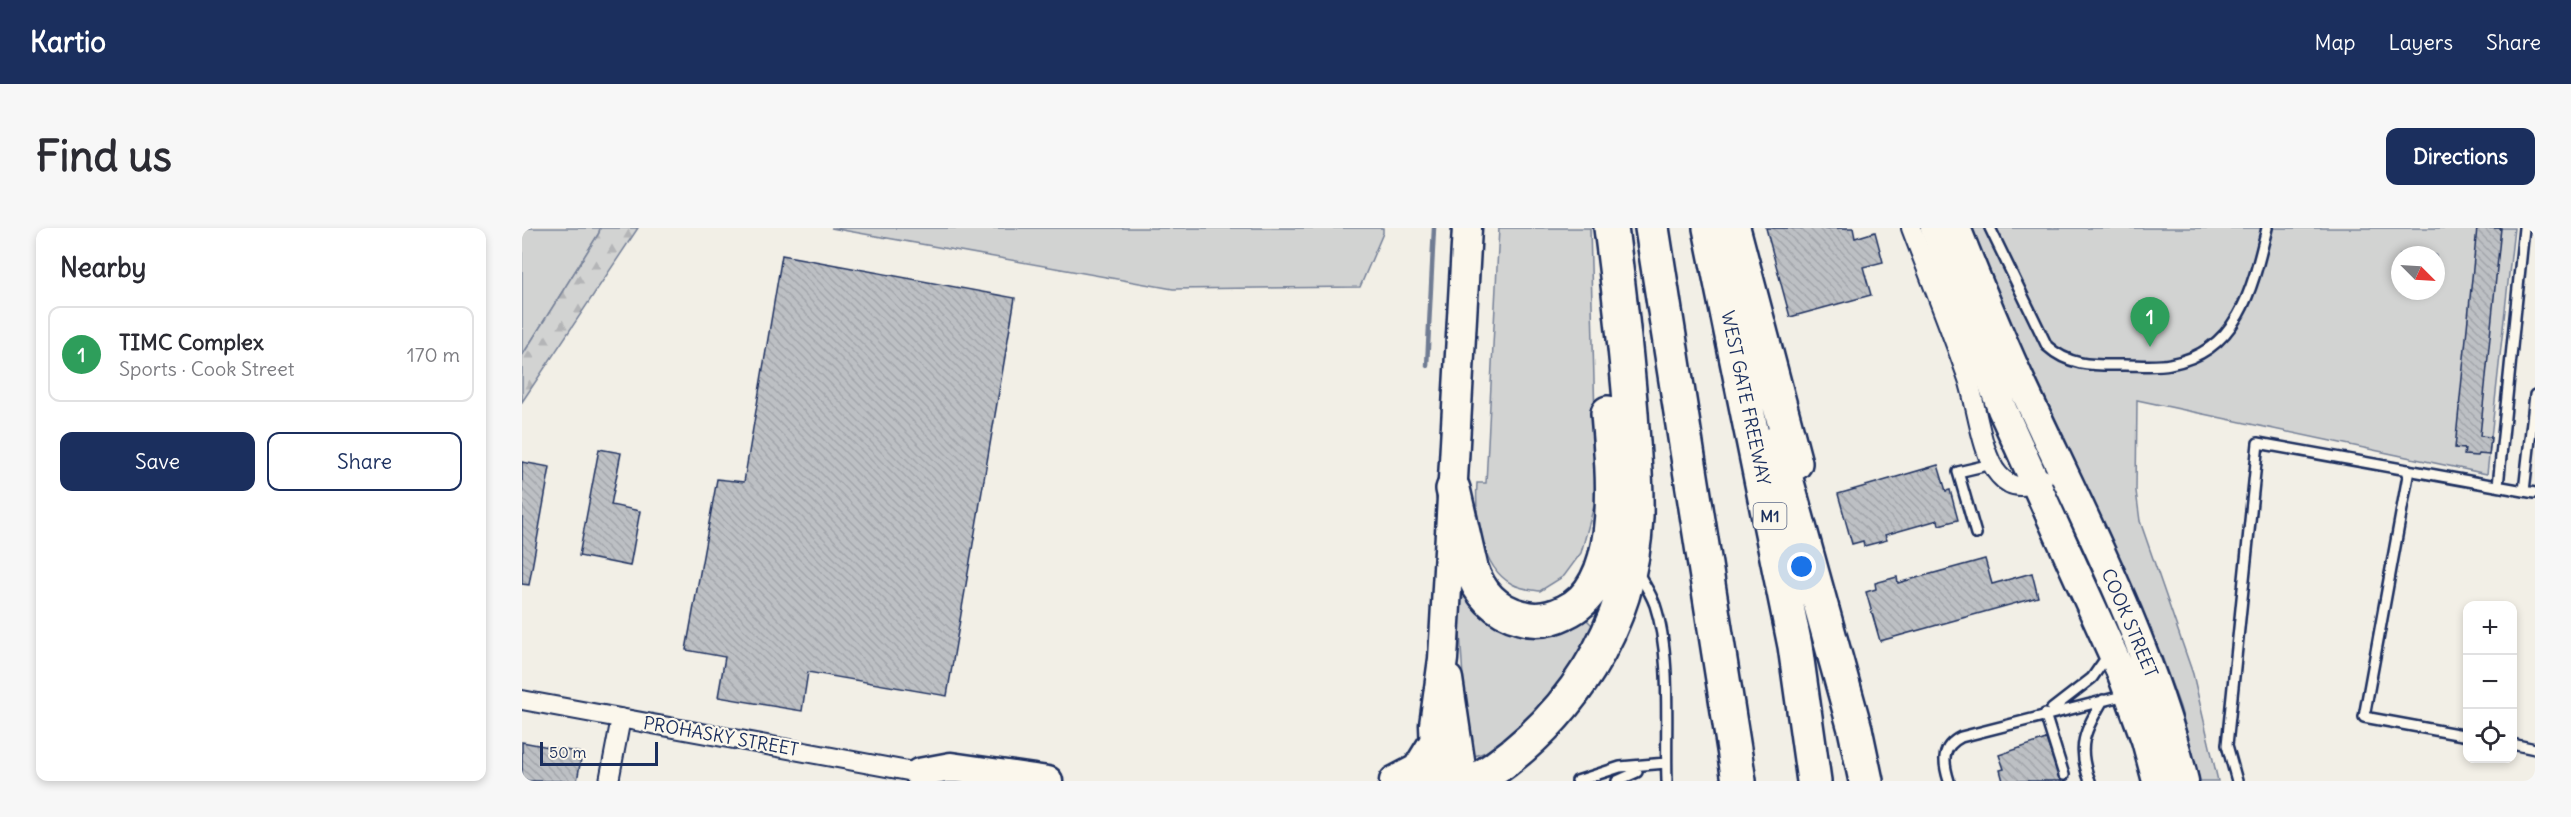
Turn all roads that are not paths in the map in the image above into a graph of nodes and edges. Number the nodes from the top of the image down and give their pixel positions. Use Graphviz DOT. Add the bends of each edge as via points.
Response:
graph roads {
  1 [pos="1467,228"];
  2 [pos="1605,228"];
  3 [pos="1611,228"];
  4 [pos="1652,228"];
  5 [pos="1911,228"];
  6 [pos="1935,228"];
  7 [pos="1956,228"];
  8 [pos="1990,228"];
  9 [pos="2267,228"];
  10 [pos="2523,228"];
  11 [pos="1720,236"];
  12 [pos="2535,395"];
  13 [pos="1992,464"];
  14 [pos="2063,469"];
  15 [pos="2409,470"];
  16 [pos="2035,483"];
  17 [pos="2498,486"];
  18 [pos="1453,489"];
  19 [pos="2524,491"];
  20 [pos="2535,493"];
  21 [pos="1976,534"];
  22 [pos="1632,560"];
  23 [pos="2110,649"];
  24 [pos="1443,659"];
  25 [pos="2136,693"];
  26 [pos="522,700"];
  27 [pos="1727,705"];
  28 [pos="2045,714"];
  29 [pos="621,718"];
  30 [pos="2463,735"];
  31 [pos="1433,743"];
  32 [pos="2517,745"];
  33 [pos="2535,748"];
  34 [pos="1666,763"];
  35 [pos="1637,772"];
  36 [pos="2064,775"];
  37 [pos="922,778"];
  38 [pos="609,781"];
  39 [pos="1048,781"];
  40 [pos="1394,781"];
  41 [pos="1436,781"];
  42 [pos="1463,781"];
  43 [pos="1476,781"];
  44 [pos="1577,781"];
  45 [pos="1617,781"];
  46 [pos="1667,781"];
  47 [pos="1732,781"];
  48 [pos="1739,781"];
  49 [pos="1814,781"];
  50 [pos="1866,781"];
  51 [pos="1949,781"];
  52 [pos="2090,781"];
  53 [pos="2157,781"];
  54 [pos="2184,781"];
  55 [pos="2237,781"];
  1 -- 18 [label="main road"];
  2 -- 18 [label="highway" via="1603,302 1612,483 1606,551 1599,579 1581,601 1555,617 1525,618 1505,611 1489,600 1475,579"];
  3 -- 22 [label="highway" via="1622,308 1636,479"];
  4 -- 27 [label="highway"];
  5 -- 13 [label="street" via="1969,382"];
  6 -- 16 [label="main road, COOK STREET" via="1981,357"];
  7 -- 14 [label="main road, COOK STREET" via="1999,333"];
  8 -- 9 [label="lane" via="2047,346 2072,363 2102,365 2170,364 2208,352 2234,323 2253,286"];
  10 -- 17 [label="lane"];
  11 -- 49 [label="highway, WEST GATE FREEWAY / M1" via="1795,646"];
  11 -- 50 [label="highway"];
  12 -- 19 [label="lane"];
  13 -- 16 [label="street" via="2000,476 2019,488"];
  13 -- 21 [label="lane" via="1958,472"];
  14 -- 16 [label="street"];
  14 -- 25 [label="main road, COOK STREET"];
  15 -- 17 [label="lane"];
  15 -- 30 [label="lane" via="2364,717"];
  15 -- 55 [label="lane" via="2258,442 2227,745"];
  16 -- 23 [label="main road, COOK STREET"];
  17 -- 19 [label="lane"];
  18 -- 24 [label="main road"];
  19 -- 20 [label="lane"];
  22 -- 34 [label="lane" via="1654,602 1661,630"];
  22 -- 43 [label="highway" via="1615,618 1585,678 1536,737"];
  23 -- 25 [label="main road, COOK STREET"];
  23 -- 28 [label="lane" via="2092,678"];
  24 -- 31 [label="main road"];
  24 -- 42 [label="main road"];
  25 -- 28 [label="lane"];
  25 -- 52 [label="lane" via="2088,727 2082,747"];
  25 -- 53 [label="main road, COOK STREET"];
  25 -- 54 [label="main road, COOK STREET"];
  26 -- 29 [label="street, PROHASKY STREET"];
  27 -- 47 [label="highway"];
  27 -- 48 [label="highway"];
  28 -- 36 [label="lane"];
  28 -- 51 [label="lane" via="1961,737 1948,747 1944,756"];
  29 -- 37 [label="street, PROHASKY STREET"];
  29 -- 38 [label="street"];
  31 -- 40 [label="main road" via="1417,769"];
  31 -- 41 [label="main road"];
  32 -- 33 [label="lane"];
  34 -- 44 [label="lane" via="1620,767"];
  34 -- 46 [label="lane"];
  35 -- 45 [label="lane"];
  37 -- 39 [label="main road, PROHASKY STREET" via="951,767"];
}
